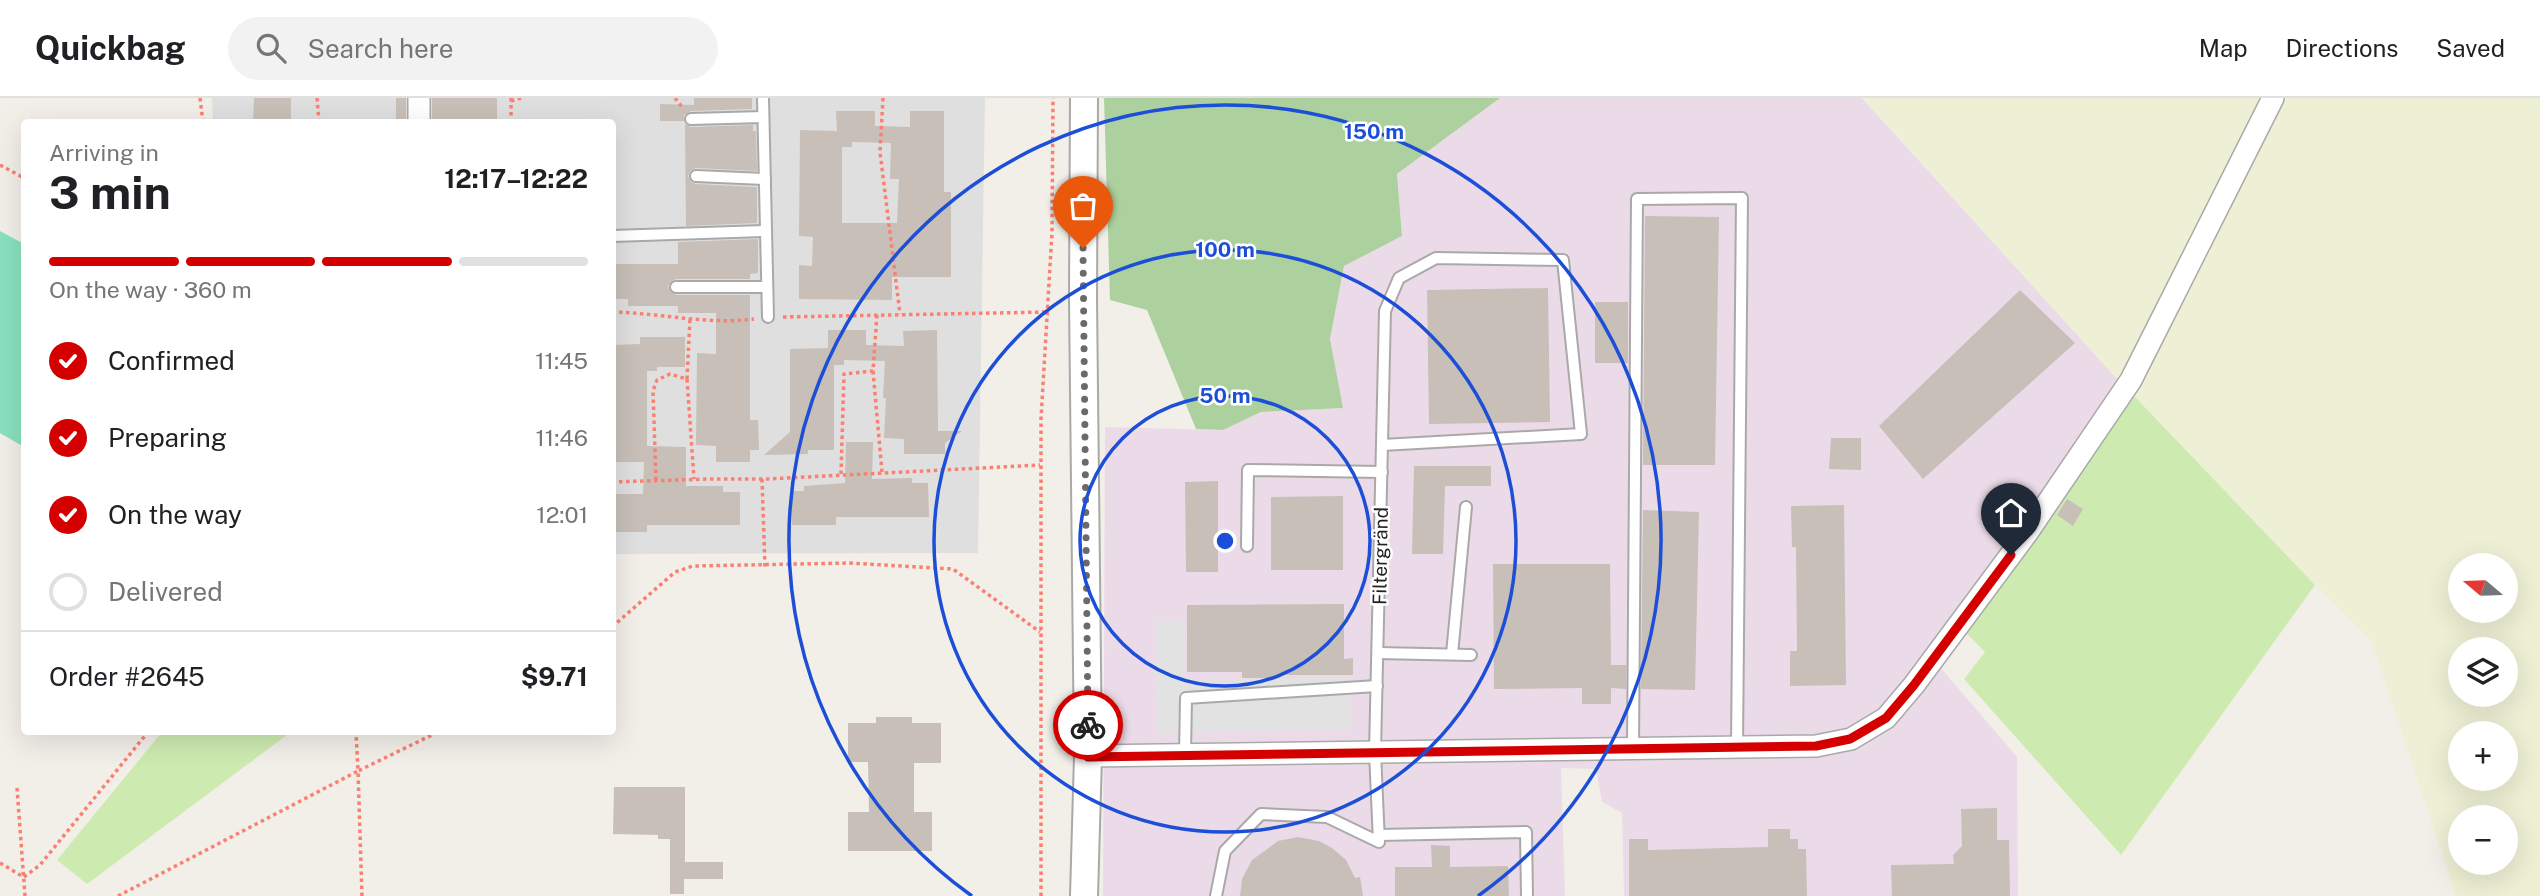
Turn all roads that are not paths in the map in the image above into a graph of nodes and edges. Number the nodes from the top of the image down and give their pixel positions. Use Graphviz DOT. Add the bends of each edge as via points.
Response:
graph roads {
  1 [pos="419,98"];
  2 [pos="763,98"];
  3 [pos="1084,98"];
  4 [pos="2273,98"];
  5 [pos="763,117"];
  6 [pos="419,119"];
  7 [pos="691,119"];
  8 [pos="696,176"];
  9 [pos="765,179"];
  10 [pos="766,231"];
  11 [pos="616,236"];
  12 [pos="676,287"];
  13 [pos="767,287"];
  14 [pos="768,317"];
  15 [pos="1382,445"];
  16 [pos="1382,472"];
  17 [pos="1466,507"];
  18 [pos="1247,546"];
  19 [pos="1378,653"];
  20 [pos="1452,654"];
  21 [pos="1471,655"];
  22 [pos="1377,686"];
  23 [pos="1737,747"];
  24 [pos="1633,748"];
  25 [pos="1375,752"];
  26 [pos="1185,755"];
  27 [pos="1088,757"];
  28 [pos="1379,835"];
  29 [pos="1084,896"];
  30 [pos="1216,896"];
  31 [pos="1527,896"];
  1 -- 6 [label="street"];
  2 -- 5 [label="lane"];
  3 -- 27 [label="street"];
  4 -- 23 [label="street" via="2131,380 2027,533 1914,685 1886,718 1850,739 1816,746"];
  5 -- 7 [label="lane"];
  5 -- 9 [label="lane"];
  8 -- 9 [label="lane"];
  9 -- 10 [label="lane"];
  10 -- 11 [label="lane"];
  10 -- 13 [label="lane"];
  12 -- 13 [label="lane"];
  13 -- 14 [label="lane"];
  15 -- 15 [label="lane, Filtergränd" via="1581,434 1563,260 1436,258 1399,278 1385,311"];
  15 -- 16 [label="lane, Filtergränd"];
  16 -- 18 [label="lane" via="1248,470"];
  16 -- 19 [label="lane, Filtergränd"];
  17 -- 20 [label="lane"];
  19 -- 20 [label="lane"];
  19 -- 22 [label="lane, Filtergränd"];
  20 -- 21 [label="lane"];
  22 -- 25 [label="lane, Filtergränd"];
  22 -- 26 [label="lane" via="1186,698"];
  23 -- 24 [label="street"];
  23 -- 24 [label="lane" via="1742,198 1637,199"];
  24 -- 25 [label="street"];
  25 -- 26 [label="street"];
  25 -- 28 [label="lane, Filtergränd"];
  26 -- 27 [label="street"];
  27 -- 29 [label="street"];
  28 -- 30 [label="lane" via="1379,842 1327,817 1261,814 1225,851"];
  28 -- 31 [label="lane" via="1526,832"];
}
